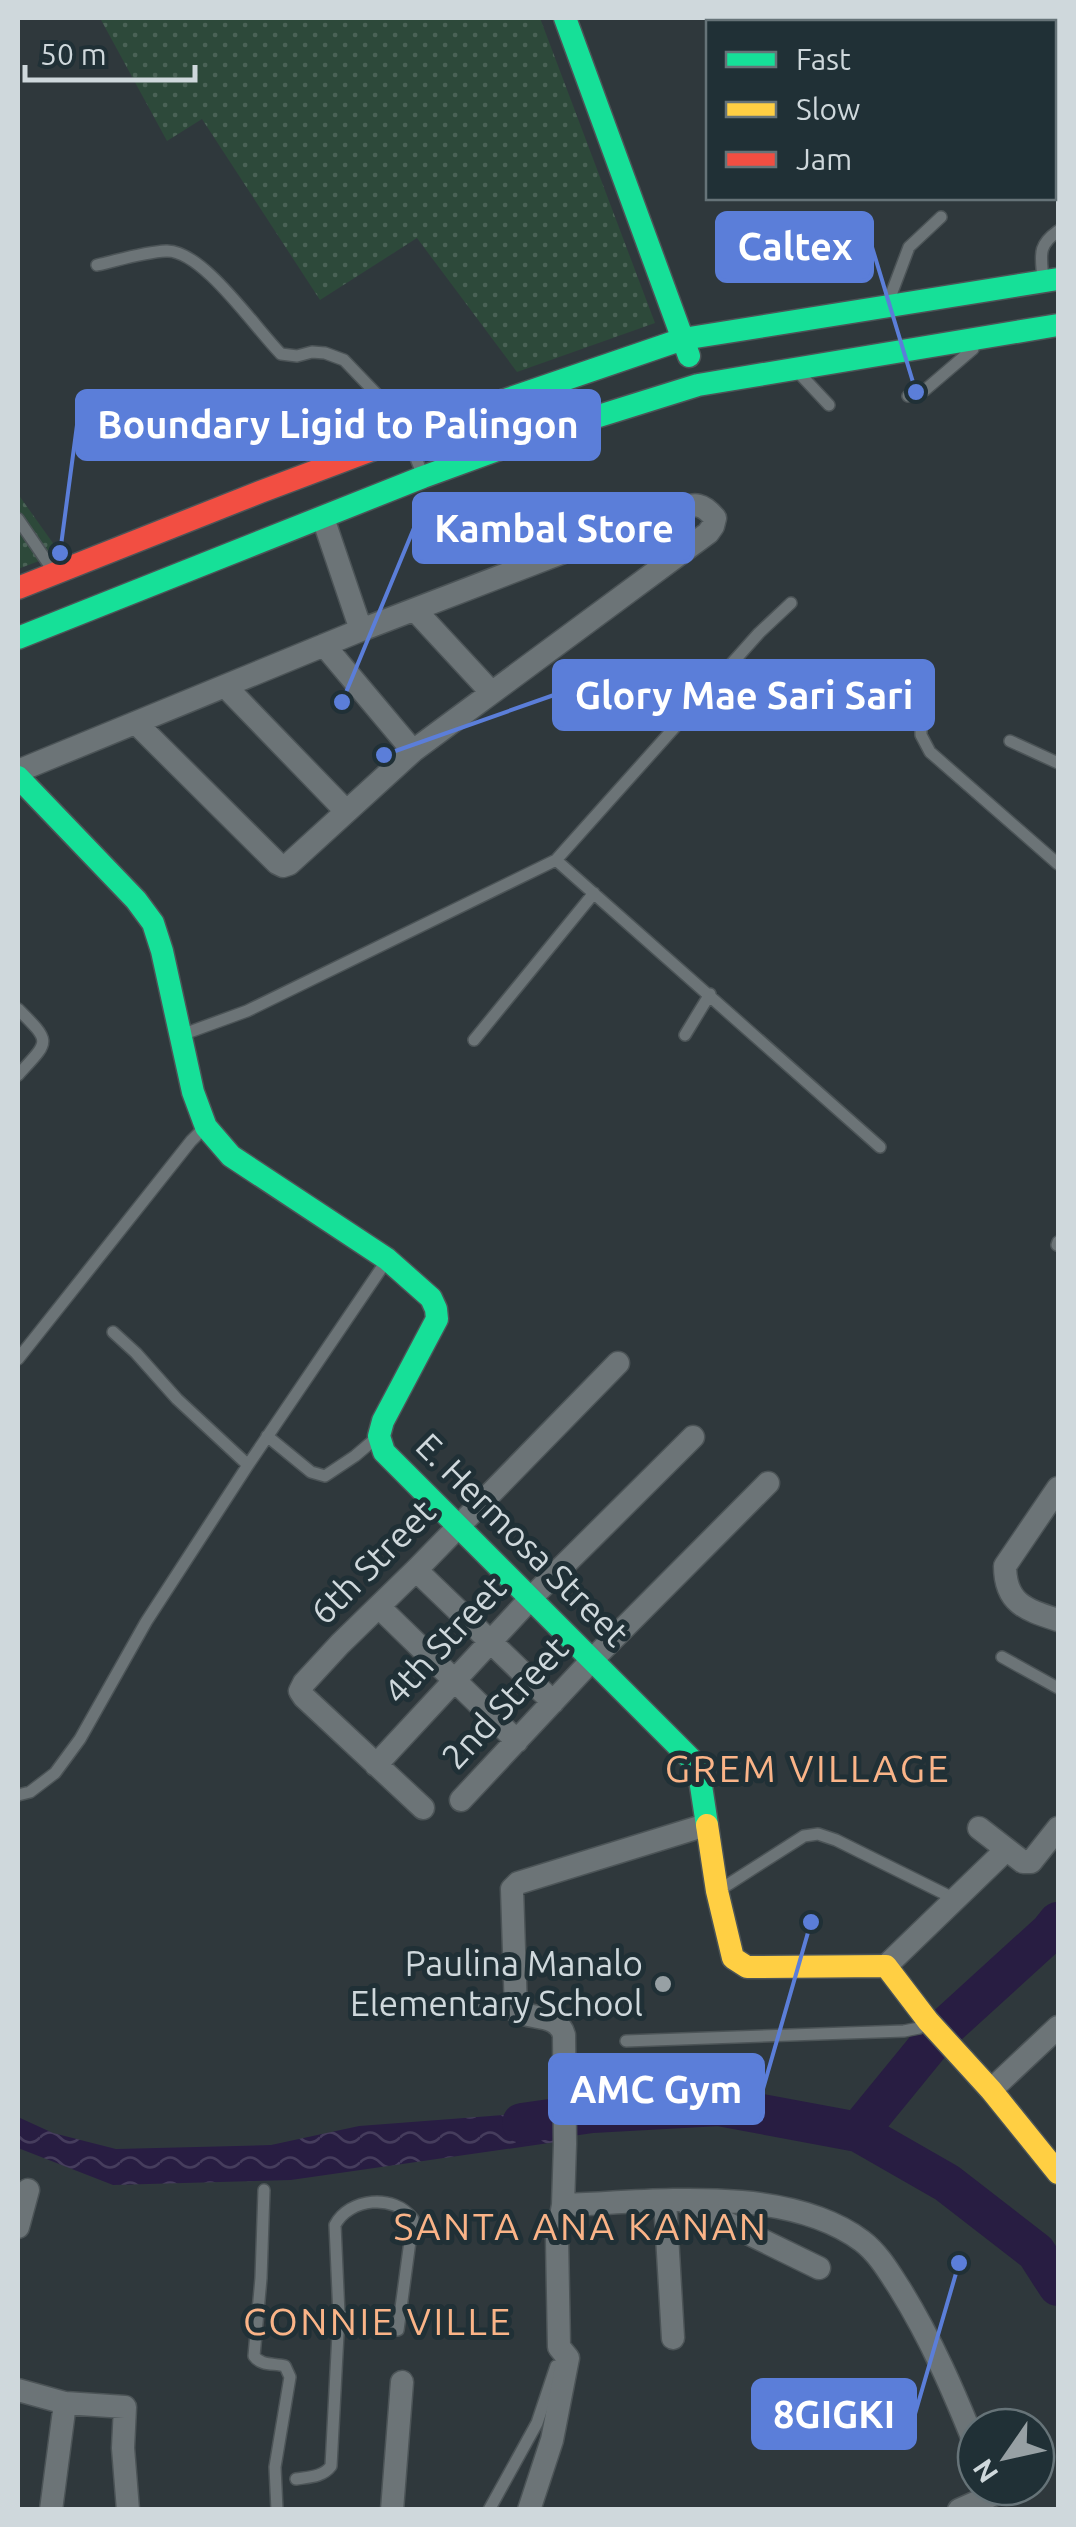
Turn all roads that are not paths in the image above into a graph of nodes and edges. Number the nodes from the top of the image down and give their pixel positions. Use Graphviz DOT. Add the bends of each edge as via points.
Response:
graph roads {
  1 [pos="565,18"];
  2 [pos="941,217"];
  3 [pos="1058,231"];
  4 [pos="97,265"];
  5 [pos="1051,280"];
  6 [pos="887,306"];
  7 [pos="1058,325"];
  8 [pos="988,337"];
  9 [pos="684,339"];
  10 [pos="796,368"];
  11 [pos="698,384"];
  12 [pos="908,396"];
  13 [pos="829,406"];
  14 [pos="406,435"];
  15 [pos="423,477"];
  16 [pos="322,518"];
  17 [pos="18,519"];
  18 [pos="55,573"];
  19 [pos="18,588"];
  20 [pos="791,603"];
  21 [pos="416,610"];
  22 [pos="361,630"];
  23 [pos="18,638"];
  24 [pos="324,645"];
  25 [pos="225,686"];
  26 [pos="492,692"];
  27 [pos="921,693"];
  28 [pos="136,722"];
  29 [pos="1010,741"];
  30 [pos="413,751"];
  31 [pos="1058,763"];
  32 [pos="18,774"];
  33 [pos="346,810"];
  34 [pos="556,860"];
  35 [pos="1058,864"];
  36 [pos="594,893"];
  37 [pos="710,994"];
  38 [pos="18,1009"];
  39 [pos="685,1034"];
  40 [pos="180,1036"];
  41 [pos="474,1040"];
  42 [pos="18,1074"];
  43 [pos="206,1127"];
  44 [pos="880,1146"];
  45 [pos="387,1260"];
  46 [pos="113,1332"];
  47 [pos="18,1359"];
  48 [pos="618,1363"];
  49 [pos="267,1436"];
  50 [pos="378,1436"];
  51 [pos="694,1438"];
  52 [pos="248,1465"];
  53 [pos="768,1483"];
  54 [pos="1058,1488"];
  55 [pos="458,1526"];
  56 [pos="416,1570"];
  57 [pos="531,1598"];
  58 [pos="378,1606"];
  59 [pos="1058,1620"];
  60 [pos="491,1641"];
  61 [pos="1002,1657"];
  62 [pos="592,1660"];
  63 [pos="454,1681"];
  64 [pos="1058,1688"];
  65 [pos="553,1702"];
  66 [pos="517,1741"];
  67 [pos="376,1765"];
  68 [pos="18,1795"];
  69 [pos="461,1800"];
  70 [pos="423,1808"];
  71 [pos="706,1825"];
  72 [pos="979,1828"];
  73 [pos="1058,1828"];
  74 [pos="1006,1850"];
  75 [pos="717,1891"];
  76 [pos="955,1900"];
  77 [pos="886,1966"];
  78 [pos="443,2002"];
  79 [pos="516,2005"];
  80 [pos="1058,2027"];
  81 [pos="936,2029"];
  82 [pos="626,2041"];
  83 [pos="991,2090"];
  84 [pos="1058,2174"];
  85 [pos="28,2190"];
  86 [pos="264,2190"];
  87 [pos="673,2201"];
  88 [pos="563,2205"];
  89 [pos="18,2227"];
  90 [pos="818,2268"];
  91 [pos="340,2315"];
  92 [pos="673,2338"];
  93 [pos="560,2347"];
  94 [pos="402,2382"];
  95 [pos="18,2390"];
  96 [pos="65,2403"];
  97 [pos="959,2407"];
  98 [pos="296,2479"];
  99 [pos="51,2510"];
  100 [pos="128,2510"];
  101 [pos="277,2510"];
  102 [pos="392,2510"];
  103 [pos="488,2510"];
  104 [pos="529,2510"];
  1 -- 9 [label="street"];
  2 -- 6 [label="lane" via="909,247"];
  3 -- 5 [label="lane" via="1041,251"];
  4 -- 14 [label="lane" via="170,250 188,257 206,268 281,354 325,353 344,360 391,409"];
  5 -- 6 [label="street"];
  6 -- 9 [label="street"];
  7 -- 8 [label="street"];
  8 -- 10 [label="street"];
  8 -- 12 [label="lane" via="925,390"];
  9 -- 11 [label="street"];
  9 -- 14 [label="street"];
  10 -- 11 [label="street"];
  10 -- 13 [label="lane"];
  11 -- 15 [label="street"];
  14 -- 15 [label="lane"];
  14 -- 18 [label="street"];
  15 -- 16 [label="street"];
  16 -- 22 [label="street"];
  16 -- 23 [label="street"];
  17 -- 18 [label="lane"];
  18 -- 19 [label="street"];
  20 -- 34 [label="lane"];
  21 -- 22 [label="street"];
  21 -- 26 [label="street"];
  21 -- 26 [label="street" via="673,510 706,507 715,518 708,533"];
  22 -- 24 [label="street"];
  24 -- 25 [label="street"];
  24 -- 30 [label="street"];
  25 -- 28 [label="street"];
  25 -- 33 [label="street"];
  26 -- 30 [label="street"];
  27 -- 35 [label="lane" via="921,735 930,752"];
  28 -- 32 [label="street"];
  28 -- 33 [label="street" via="283,866"];
  29 -- 31 [label="lane"];
  30 -- 33 [label="street"];
  32 -- 40 [label="street, E. Hermosa Street" via="153,923"];
  34 -- 36 [label="lane"];
  34 -- 40 [label="lane"];
  36 -- 37 [label="lane"];
  36 -- 41 [label="lane"];
  37 -- 39 [label="lane"];
  37 -- 44 [label="lane"];
  38 -- 42 [label="lane" via="44,1040"];
  40 -- 43 [label="street, E. Hermosa Street"];
  43 -- 45 [label="street, E. Hermosa Street" via="231,1156"];
  43 -- 47 [label="lane"];
  45 -- 49 [label="lane"];
  45 -- 50 [label="street, E. Hermosa Street" via="432,1298 438,1320"];
  46 -- 52 [label="lane"];
  48 -- 55 [label="street, 6th Street"];
  49 -- 50 [label="lane" via="325,1476"];
  49 -- 52 [label="lane"];
  50 -- 55 [label="street, E. Hermosa Street" via="384,1452"];
  51 -- 57 [label="street, 4th Street"];
  52 -- 68 [label="lane" via="80,1739 55,1773"];
  53 -- 62 [label="street, 2nd Street"];
  54 -- 59 [label="street" via="1005,1566 1017,1602"];
  55 -- 56 [label="street, 6th Street"];
  55 -- 57 [label="street, E. Hermosa Street"];
  56 -- 58 [label="street, 6th Street"];
  56 -- 60 [label="street"];
  57 -- 60 [label="street, 4th Street"];
  57 -- 62 [label="street, E. Hermosa Street"];
  58 -- 63 [label="street"];
  58 -- 67 [label="street, 6th Street" via="300,1691"];
  60 -- 63 [label="street, 4th Street"];
  60 -- 65 [label="street"];
  61 -- 64 [label="lane"];
  62 -- 65 [label="street, 2nd Street"];
  62 -- 71 [label="street, E. Hermosa Street" via="698,1766"];
  63 -- 66 [label="street"];
  63 -- 67 [label="street, 4th Street"];
  65 -- 66 [label="street, 2nd Street"];
  66 -- 69 [label="street, 2nd Street"];
  67 -- 70 [label="street, 6th Street"];
  71 -- 75 [label="street, E. Hermosa Street"];
  71 -- 79 [label="street" via="513,1886"];
  72 -- 74 [label="street"];
  73 -- 74 [label="street" via="1031,1862"];
  74 -- 76 [label="street"];
  75 -- 76 [label="lane" via="804,1836 818,1834"];
  75 -- 77 [label="street, E. Hermosa Street" via="738,1964"];
  76 -- 77 [label="street"];
  77 -- 81 [label="street"];
  78 -- 79 [label="lane"];
  79 -- 88 [label="street" via="518,2014 562,2027"];
  80 -- 83 [label="street"];
  81 -- 82 [label="lane"];
  81 -- 83 [label="street"];
  83 -- 84 [label="street"];
  85 -- 89 [label="street"];
  86 -- 101 [label="lane" via="254,2356 285,2366 290,2377 274,2467"];
  87 -- 88 [label="street"];
  87 -- 90 [label="street"];
  87 -- 92 [label="street"];
  87 -- 97 [label="street" via="788,2208 863,2241 884,2264 936,2353"];
  88 -- 93 [label="street" via="557,2238"];
  91 -- 91 [label="lane" via="338,2219 378,2201 405,2210 413,2218 398,2330"];
  91 -- 98 [label="lane" via="331,2466"];
  93 -- 103 [label="lane" via="537,2424"];
  93 -- 104 [label="street" via="568,2358"];
  94 -- 102 [label="street"];
  95 -- 96 [label="street"];
  96 -- 99 [label="street"];
  96 -- 100 [label="street" via="126,2407"];
}
